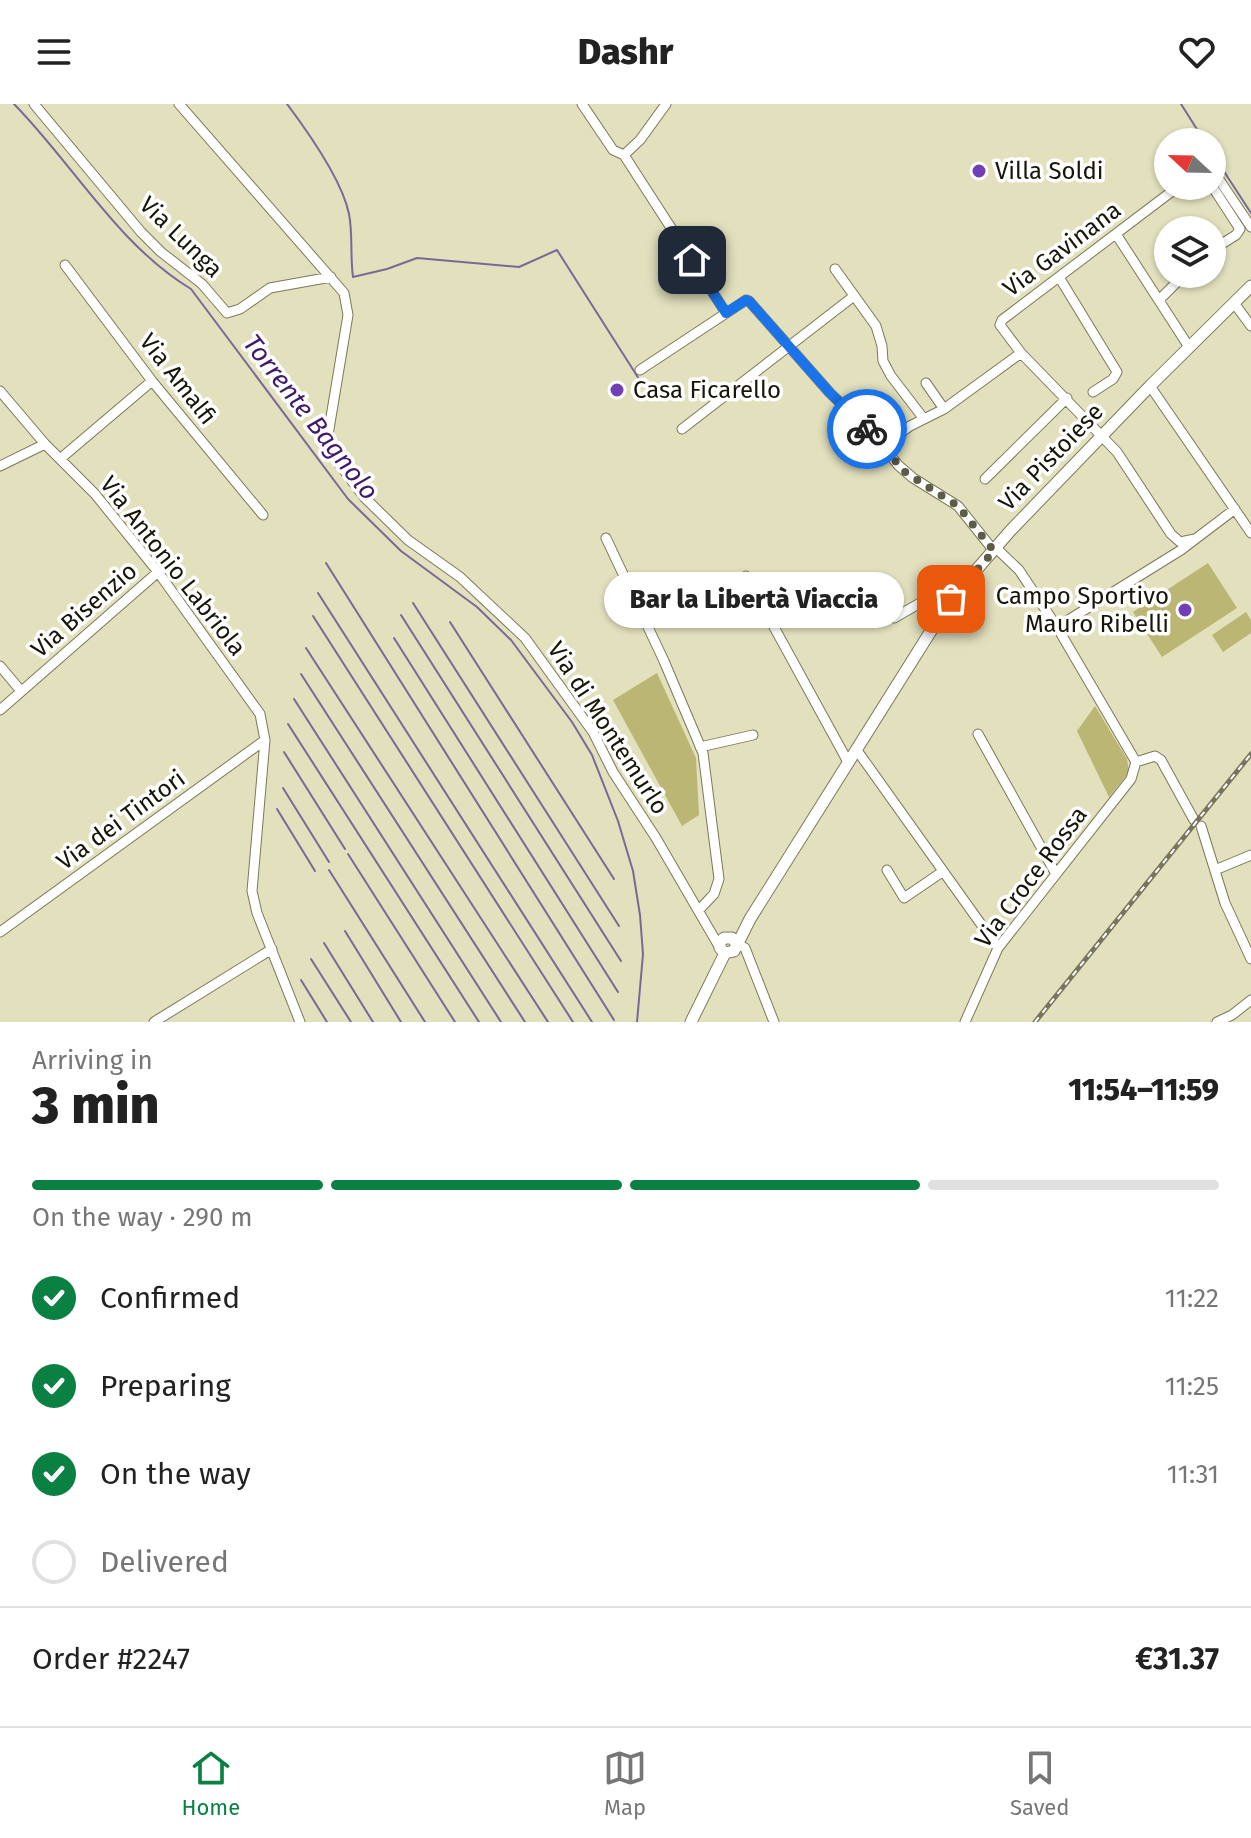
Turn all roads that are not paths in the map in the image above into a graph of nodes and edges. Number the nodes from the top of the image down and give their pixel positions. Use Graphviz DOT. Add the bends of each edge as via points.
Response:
graph roads {
  1 [pos="34,104"];
  2 [pos="179,104"];
  3 [pos="582,104"];
  4 [pos="666,104"];
  5 [pos="624,155"];
  6 [pos="1226,190"];
  7 [pos="1161,200"];
  8 [pos="1221,200"];
  9 [pos="1251,227"];
  10 [pos="1116,234"];
  11 [pos="1226,241"];
  12 [pos="65,265"];
  13 [pos="835,269"];
  14 [pos="331,277"];
  15 [pos="1059,277"];
  16 [pos="1251,286"];
  17 [pos="1171,288"];
  18 [pos="854,296"];
  19 [pos="1159,300"];
  20 [pos="1234,303"];
  21 [pos="726,313"];
  22 [pos="1251,326"];
  23 [pos="789,347"];
  24 [pos="1189,347"];
  25 [pos="1021,353"];
  26 [pos="640,370"];
  27 [pos="152,381"];
  28 [pos="926,383"];
  29 [pos="1150,386"];
  30 [pos="0,391"];
  31 [pos="1093,392"];
  32 [pos="1067,398"];
  33 [pos="944,409"];
  34 [pos="924,419"];
  35 [pos="682,429"];
  36 [pos="1103,435"];
  37 [pos="45,444"];
  38 [pos="883,446"];
  39 [pos="60,459"];
  40 [pos="0,466"];
  41 [pos="985,479"];
  42 [pos="1235,509"];
  43 [pos="263,515"];
  44 [pos="1251,533"];
  45 [pos="1171,534"];
  46 [pos="606,538"];
  47 [pos="1195,539"];
  48 [pos="995,550"];
  49 [pos="1158,564"];
  50 [pos="158,572"];
  51 [pos="746,576"];
  52 [pos="958,590"];
  53 [pos="894,618"];
  54 [pos="1057,627"];
  55 [pos="0,666"];
  56 [pos="21,691"];
  57 [pos="0,710"];
  58 [pos="978,734"];
  59 [pos="753,735"];
  60 [pos="265,740"];
  61 [pos="700,747"];
  62 [pos="856,749"];
  63 [pos="848,762"];
  64 [pos="1136,762"];
  65 [pos="1251,855"];
  66 [pos="887,870"];
  67 [pos="1215,870"];
  68 [pos="942,872"];
  69 [pos="1056,874"];
  70 [pos="702,914"];
  71 [pos="0,932"];
  72 [pos="728,945"];
  73 [pos="998,948"];
  74 [pos="272,949"];
  75 [pos="1251,959"];
  76 [pos="1251,1000"];
  77 [pos="154,1022"];
  78 [pos="300,1022"];
  79 [pos="691,1022"];
  80 [pos="774,1022"];
  81 [pos="965,1022"];
  82 [pos="1217,1022"];
  1 -- 14 [label="street, Via Lunga" via="141,232 227,313 270,288"];
  2 -- 14 [label="street"];
  3 -- 5 [label="street" via="613,150"];
  4 -- 5 [label="street"];
  5 -- 21 [label="street"];
  6 -- 9 [label="street"];
  7 -- 10 [label="street, Via Gavinana"];
  8 -- 11 [label="street" via="1240,229"];
  10 -- 15 [label="street, Via Gavinana"];
  10 -- 19 [label="street"];
  12 -- 27 [label="street, Via Amalfi"];
  13 -- 18 [label="street"];
  14 -- 70 [label="street, Via di Montemurlo" via="344,293 348,315 328,449 408,540 460,577 525,638 593,732"];
  15 -- 25 [label="street, Via Gavinana" via="1000,323"];
  15 -- 31 [label="street" via="1117,372"];
  16 -- 20 [label="main road, Via Pistoiese"];
  17 -- 19 [label="street"];
  18 -- 23 [label="street"];
  18 -- 34 [label="street" via="876,326 891,376"];
  19 -- 24 [label="street"];
  20 -- 22 [label="street"];
  20 -- 24 [label="main road, Via Pistoiese"];
  21 -- 23 [label="street" via="749,301"];
  21 -- 26 [label="street"];
  23 -- 35 [label="street"];
  23 -- 38 [label="street"];
  24 -- 29 [label="main road, Via Pistoiese"];
  25 -- 32 [label="street"];
  25 -- 33 [label="street"];
  27 -- 39 [label="street"];
  27 -- 43 [label="street, Via Amalfi"];
  28 -- 33 [label="street"];
  29 -- 36 [label="main road, Via Pistoiese"];
  29 -- 42 [label="street"];
  30 -- 37 [label="street, Via Antonio Labriola"];
  32 -- 36 [label="street"];
  32 -- 41 [label="street"];
  33 -- 34 [label="street"];
  34 -- 38 [label="street"];
  36 -- 45 [label="street"];
  36 -- 48 [label="main road, Via Pistoiese"];
  37 -- 39 [label="street, Via Antonio Labriola"];
  37 -- 40 [label="street"];
  38 -- 48 [label="street" via="905,472 958,506"];
  39 -- 50 [label="street, Via Antonio Labriola"];
  42 -- 44 [label="street"];
  42 -- 47 [label="street"];
  45 -- 47 [label="street" via="1180,542"];
  45 -- 49 [label="street" via="1174,548"];
  46 -- 61 [label="street"];
  47 -- 49 [label="street"];
  48 -- 52 [label="main road, Via Pistoiese"];
  48 -- 54 [label="street" via="1019,570"];
  49 -- 54 [label="street"];
  50 -- 56 [label="street, Via Bisenzio"];
  50 -- 60 [label="street, Via Antonio Labriola" via="257,709"];
  51 -- 63 [label="street"];
  52 -- 53 [label="street" via="927,599"];
  52 -- 62 [label="main road, Via Pistoiese"];
  54 -- 64 [label="street"];
  55 -- 56 [label="street"];
  56 -- 57 [label="street, Via Bisenzio"];
  58 -- 69 [label="street"];
  59 -- 61 [label="street"];
  60 -- 71 [label="street, Via dei Tintori"];
  60 -- 74 [label="street" via="251,885"];
  61 -- 70 [label="street" via="719,879"];
  62 -- 63 [label="main road, Via Pistoiese"];
  62 -- 68 [label="street"];
  63 -- 72 [label="main road, Via Pistoiese" via="750,919"];
  64 -- 67 [label="street" via="1155,756 1161,760 1198,823"];
  64 -- 69 [label="street, Via Croce Rossa" via="1131,779"];
  65 -- 67 [label="street"];
  66 -- 68 [label="street" via="904,898"];
  67 -- 75 [label="street"];
  68 -- 73 [label="street"];
  69 -- 73 [label="street, Via Croce Rossa"];
  70 -- 72 [label="street, Via di Montemurlo"];
  72 -- 79 [label="main road, Via Pistoiese"];
  72 -- 80 [label="street, Via di Montemurlo" via="744,946"];
  73 -- 81 [label="street, Via Croce Rossa"];
  74 -- 77 [label="street"];
  74 -- 78 [label="street"];
  76 -- 82 [label="street"];
}
